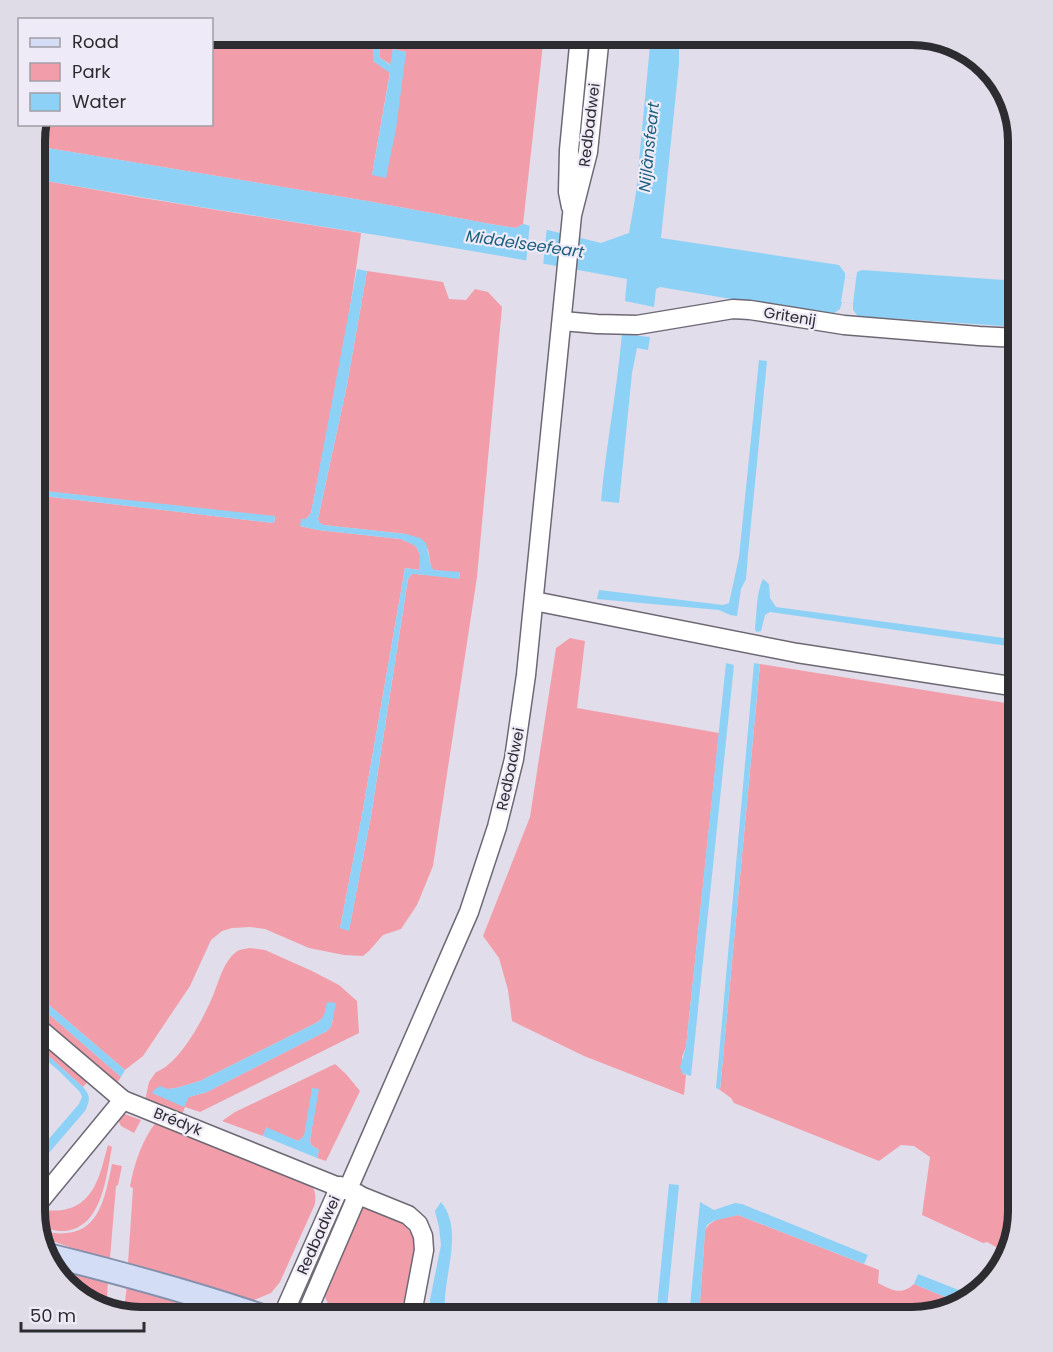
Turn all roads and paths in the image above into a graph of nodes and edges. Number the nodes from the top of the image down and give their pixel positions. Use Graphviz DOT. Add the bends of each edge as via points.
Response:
graph roads {
  1 [pos="579,45"];
  2 [pos="599,45"];
  3 [pos="572,215"];
  4 [pos="562,321"];
  5 [pos="1008,337"];
  6 [pos="534,601"];
  7 [pos="1008,685"];
  8 [pos="45,1033"];
  9 [pos="123,1100"];
  10 [pos="348,1190"];
  11 [pos="45,1195"];
  12 [pos="57,1257"];
  13 [pos="235,1307"];
  14 [pos="287,1307"];
  15 [pos="308,1307"];
  16 [pos="414,1307"];
  1 -- 3 [label="street, Redbadwei" via="568,150"];
  2 -- 3 [label="street, Redbadwei" via="588,152"];
  3 -- 4 [label="street, Redbadwei"];
  4 -- 5 [label="street, Gritenij" via="637,325 733,309 844,325"];
  4 -- 6 [label="street, Redbadwei"];
  6 -- 7 [label="street" via="797,653"];
  6 -- 10 [label="street, Redbadwei" via="514,759 485,865 441,980"];
  8 -- 9 [label="street, Brédyk"];
  9 -- 10 [label="street, Brédyk"];
  9 -- 11 [label="street"];
  10 -- 14 [label="street, Redbadwei"];
  10 -- 15 [label="street, Redbadwei"];
  10 -- 16 [label="street, Brédyk" via="408,1215 418,1224 424,1250"];
  12 -- 13 [label="main road"];
}
